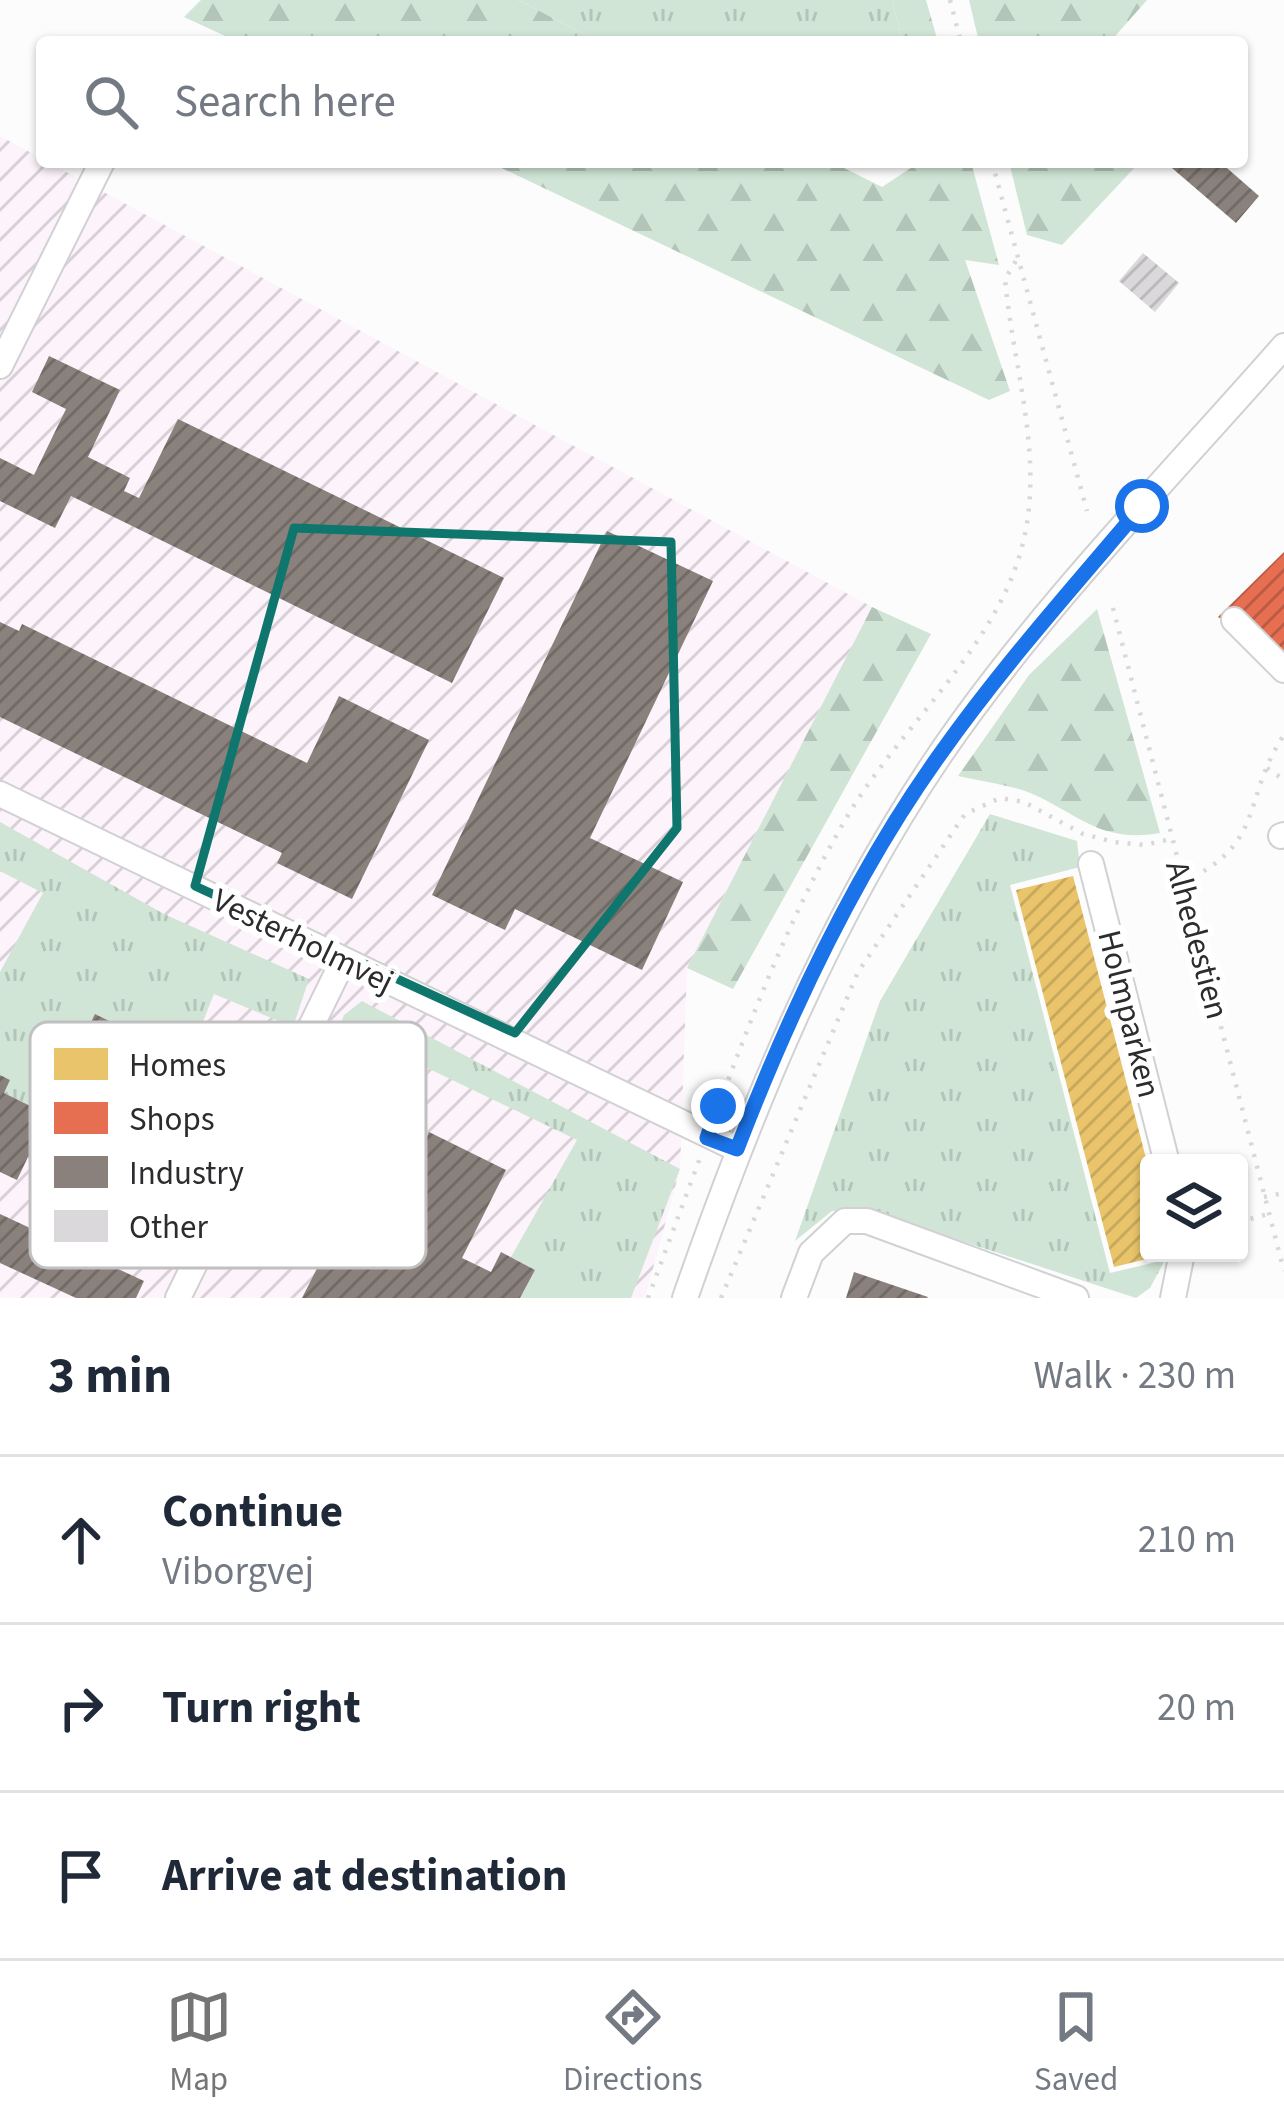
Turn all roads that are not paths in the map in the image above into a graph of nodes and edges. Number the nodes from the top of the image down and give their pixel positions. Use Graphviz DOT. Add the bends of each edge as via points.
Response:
graph roads {
  1 [pos="98,168"];
  2 [pos="1283,351"];
  3 [pos="0,366"];
  4 [pos="1234,620"];
  5 [pos="1284,670"];
  6 [pos="0,794"];
  7 [pos="1091,864"];
  8 [pos="343,961"];
  9 [pos="313,1022"];
  10 [pos="737,1149"];
  11 [pos="1165,1154"];
  12 [pos="1180,1262"];
  13 [pos="193,1268"];
  14 [pos="178,1298"];
  15 [pos="685,1298"];
  16 [pos="794,1298"];
  17 [pos="1076,1298"];
  18 [pos="1173,1298"];
  1 -- 3 [label="street"];
  2 -- 10 [label="street" via="1138,511 940,754 868,872"];
  4 -- 5 [label="street"];
  6 -- 8 [label="street, Vesterholmvej"];
  7 -- 11 [label="street, Holmparken"];
  8 -- 9 [label="street"];
  8 -- 10 [label="street, Vesterholmvej"];
  10 -- 15 [label="street"];
  12 -- 18 [label="street"];
  13 -- 14 [label="street"];
  16 -- 17 [label="street" via="811,1252 845,1221 867,1221"];
}
